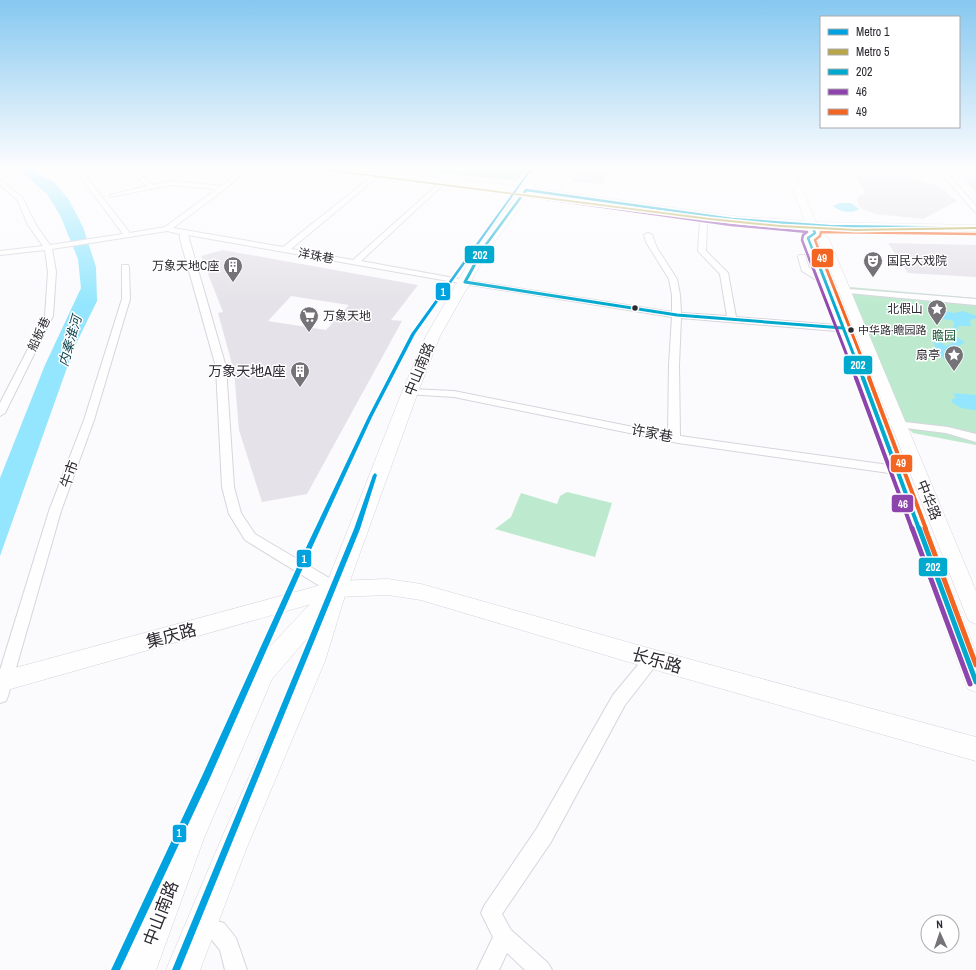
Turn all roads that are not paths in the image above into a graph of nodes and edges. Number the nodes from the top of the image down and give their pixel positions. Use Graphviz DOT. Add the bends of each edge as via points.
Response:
graph roads {
  1 [pos="27,214"];
  2 [pos="112,214"];
  3 [pos="186,214"];
  4 [pos="328,214"];
  5 [pos="407,214"];
  6 [pos="508,214"];
  7 [pos="698,214"];
  8 [pos="807,214"];
  9 [pos="704,223"];
  10 [pos="167,228"];
  11 [pos="976,228"];
  12 [pos="813,229"];
  13 [pos="184,232"];
  14 [pos="127,234"];
  15 [pos="648,235"];
  16 [pos="49,248"];
  17 [pos="285,250"];
  18 [pos="0,253"];
  19 [pos="802,257"];
  20 [pos="354,263"];
  21 [pos="125,267"];
  22 [pos="465,282"];
  23 [pos="826,285"];
  24 [pos="976,302"];
  25 [pos="677,315"];
  26 [pos="732,320"];
  27 [pos="843,328"];
  28 [pos="860,330"];
  29 [pos="410,392"];
  30 [pos="0,413"];
  31 [pos="878,422"];
  32 [pos="948,430"];
  33 [pos="976,430"];
  34 [pos="674,438"];
  35 [pos="976,438"];
  36 [pos="896,470"];
  37 [pos="336,589"];
  38 [pos="976,614"];
  39 [pos="652,659"];
  40 [pos="976,682"];
  41 [pos="2,686"];
  42 [pos="976,749"];
  43 [pos="199,926"];
  44 [pos="504,938"];
  45 [pos="138,970"];
  46 [pos="183,970"];
  47 [pos="236,970"];
  48 [pos="488,970"];
  49 [pos="541,970"];
  1 -- 16 [label="street"];
  2 -- 14 [label="street"];
  3 -- 10 [label="street"];
  4 -- 17 [label="street"];
  5 -- 20 [label="street"];
  6 -- 22 [label="main road, 中山南路" via="482,250"];
  7 -- 12 [label="main road"];
  8 -- 12 [label="main road, 中华路"];
  9 -- 26 [label="street" via="702,251 724,274"];
  10 -- 13 [label="street, 洋珠巷"];
  10 -- 14 [label="street"];
  11 -- 12 [label="main road"];
  12 -- 23 [label="main road, 中华路" via="808,238"];
  12 -- 28 [label="main road, 中华路" via="824,239"];
  13 -- 17 [label="street, 洋珠巷"];
  13 -- 37 [label="street" via="221,367 228,487 235,514 250,537"];
  14 -- 16 [label="street"];
  15 -- 25 [label="street" via="650,244 675,284"];
  16 -- 18 [label="street"];
  16 -- 30 [label="street, 船板巷" via="52,272 49,316"];
  17 -- 20 [label="street, 洋珠巷"];
  19 -- 23 [label="street" via="806,269"];
  20 -- 22 [label="street, 洋珠巷"];
  21 -- 41 [label="street, 牛市" via="126,300 89,420 55,512"];
  22 -- 25 [label="street, 洋珠巷"];
  22 -- 29 [label="main road, 中山南路" via="433,336"];
  23 -- 24 [label="street"];
  23 -- 27 [label="main road, 中华路"];
  25 -- 26 [label="street, 洋珠巷"];
  25 -- 34 [label="street"];
  26 -- 27 [label="street, 洋珠巷"];
  27 -- 28 [label="street, 洋珠巷"];
  27 -- 31 [label="main road, 中华路"];
  28 -- 38 [label="main road, 中华路"];
  29 -- 34 [label="street, 许家巷" via="454,394"];
  29 -- 37 [label="main road, 中山南路"];
  31 -- 32 [label="street"];
  31 -- 36 [label="main road, 中华路"];
  32 -- 33 [label="street" via="958,427"];
  32 -- 35 [label="street" via="961,436"];
  34 -- 36 [label="street, 许家巷"];
  36 -- 40 [label="main road, 中华路"];
  37 -- 39 [label="main road, 长乐路" via="388,587 421,592"];
  37 -- 41 [label="main road, 集庆路"];
  37 -- 43 [label="main road, 中山南路" via="313,661"];
  37 -- 45 [label="main road, 中山南路" via="263,672 190,836"];
  39 -- 42 [label="main road, 长乐路"];
  39 -- 44 [label="street" via="619,700 544,835 491,913"];
  43 -- 46 [label="main road, 中山南路"];
  43 -- 47 [label="street" via="217,930 229,945"];
  44 -- 48 [label="street"];
  44 -- 49 [label="street"];
}
